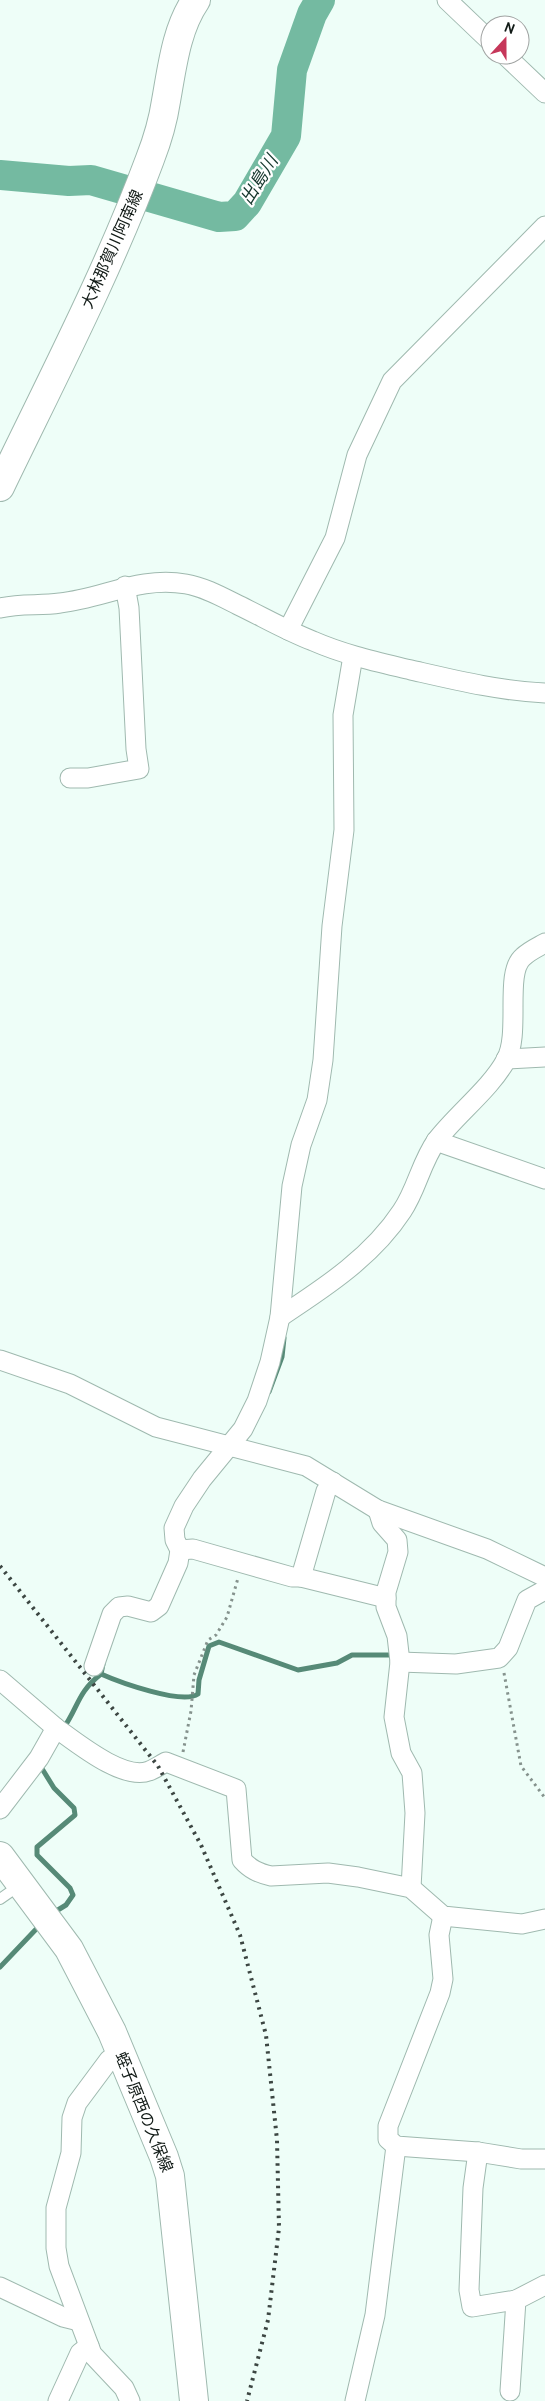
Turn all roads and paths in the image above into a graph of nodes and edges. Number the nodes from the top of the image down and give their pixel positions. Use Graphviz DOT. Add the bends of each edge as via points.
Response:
graph roads {
  1 [pos="196,0"];
  2 [pos="447,0"];
  3 [pos="480,31"];
  4 [pos="516,65"];
  5 [pos="545,93"];
  6 [pos="545,226"];
  7 [pos="0,487"];
  8 [pos="125,586"];
  9 [pos="0,608"];
  10 [pos="288,630"];
  11 [pos="353,656"];
  12 [pos="545,693"];
  13 [pos="70,778"];
  14 [pos="545,943"];
  15 [pos="545,1057"];
  16 [pos="506,1059"];
  17 [pos="440,1143"];
  18 [pos="545,1179"];
  19 [pos="280,1317"];
  20 [pos="0,1360"];
  21 [pos="231,1446"];
  22 [pos="333,1482"];
  23 [pos="378,1510"];
  24 [pos="186,1549"];
  25 [pos="243,1563"];
  26 [pos="301,1577"];
  27 [pos="545,1577"];
  28 [pos="545,1590"];
  29 [pos="386,1598"];
  30 [pos="499,1658"];
  31 [pos="400,1662"];
  32 [pos="94,1666"];
  33 [pos="0,1680"];
  34 [pos="60,1730"];
  35 [pos="179,1767"];
  36 [pos="545,1798"];
  37 [pos="0,1809"];
  38 [pos="0,1856"];
  39 [pos="411,1888"];
  40 [pos="11,1891"];
  41 [pos="443,1916"];
  42 [pos="545,1919"];
  43 [pos="120,2052"];
  44 [pos="396,2146"];
  45 [pos="478,2152"];
  46 [pos="545,2159"];
  47 [pos="545,2285"];
  48 [pos="0,2287"];
  49 [pos="516,2300"];
  50 [pos="79,2321"];
  51 [pos="89,2346"];
  52 [pos="510,2391"];
  53 [pos="58,2401"];
  54 [pos="130,2401"];
  55 [pos="194,2401"];
  56 [pos="355,2401"];
  1 -- 7 [label="main road, 大林那賀川阿南線" via="170,70 157,141 117,245"];
  2 -- 3 [label="street"];
  4 -- 5 [label="street"];
  6 -- 10 [label="street" via="392,381 357,455 335,538"];
  8 -- 9 [label="street" via="92,598 58,604 17,604"];
  8 -- 10 [label="street" via="155,582 186,584 213,592"];
  8 -- 13 [label="street" via="139,769"];
  10 -- 11 [label="street"];
  11 -- 12 [label="street" via="522,692"];
  11 -- 19 [label="street" via="343,715 344,830 332,926 323,1060 317,1100 301,1145 292,1186"];
  14 -- 16 [label="street" via="521,958 514,973 514,1025"];
  15 -- 16 [label="street"];
  16 -- 17 [label="street"];
  17 -- 18 [label="street"];
  17 -- 19 [label="street" via="424,1161 404,1210 384,1235 330,1284"];
  19 -- 21 [label="street" via="257,1401"];
  20 -- 21 [label="street" via="70,1384 156,1427"];
  21 -- 22 [label="street" via="306,1466"];
  21 -- 24 [label="street" via="202,1479 174,1528 175,1540"];
  22 -- 23 [label="street"];
  22 -- 26 [label="street" via="326,1492"];
  23 -- 27 [label="street" via="487,1549"];
  23 -- 29 [label="street" via="382,1523 397,1540 398,1552"];
  24 -- 25 [label="street"];
  24 -- 32 [label="street" via="159,1606 151,1612 119,1607 112,1614"];
  25 -- 26 [label="street" via="292,1578"];
  25 -- 35 [label="path" via="227,1617 216,1635 208,1640 194,1675 187,1736"];
  26 -- 29 [label="street"];
  28 -- 30 [label="street" via="527,1600 508,1648"];
  29 -- 31 [label="street" via="386,1607 397,1636"];
  30 -- 31 [label="street" via="456,1664"];
  30 -- 36 [label="path" via="509,1689 521,1766"];
  31 -- 39 [label="street" via="394,1716 401,1753 412,1774 415,1813"];
  33 -- 34 [label="street"];
  34 -- 35 [label="street" via="106,1762 132,1772 148,1772 166,1762"];
  34 -- 37 [label="street"];
  35 -- 39 [label="street" via="236,1788 239,1848 248,1868 270,1876 328,1873"];
  38 -- 40 [label="main road, 蛭子原西の久保線"];
  39 -- 41 [label="street"];
  40 -- 43 [label="main road, 蛭子原西の久保線" via="69,1949"];
  41 -- 42 [label="street" via="522,1924"];
  41 -- 44 [label="street" via="439,1935 443,1979 388,2126 388,2139"];
  43 -- 50 [label="street" via="109,2060 77,2103 72,2118 72,2153 56,2208 58,2266"];
  43 -- 55 [label="main road, 蛭子原西の久保線" via="170,2176"];
  44 -- 45 [label="street"];
  44 -- 56 [label="street" via="374,2315"];
  45 -- 46 [label="street"];
  45 -- 49 [label="street" via="473,2188 469,2290 472,2307"];
  47 -- 49 [label="street"];
  48 -- 50 [label="street" via="63,2317"];
  49 -- 52 [label="street"];
  50 -- 51 [label="street"];
  51 -- 53 [label="street" via="80,2353"];
  51 -- 54 [label="street" via="102,2367 124,2388"];
}
